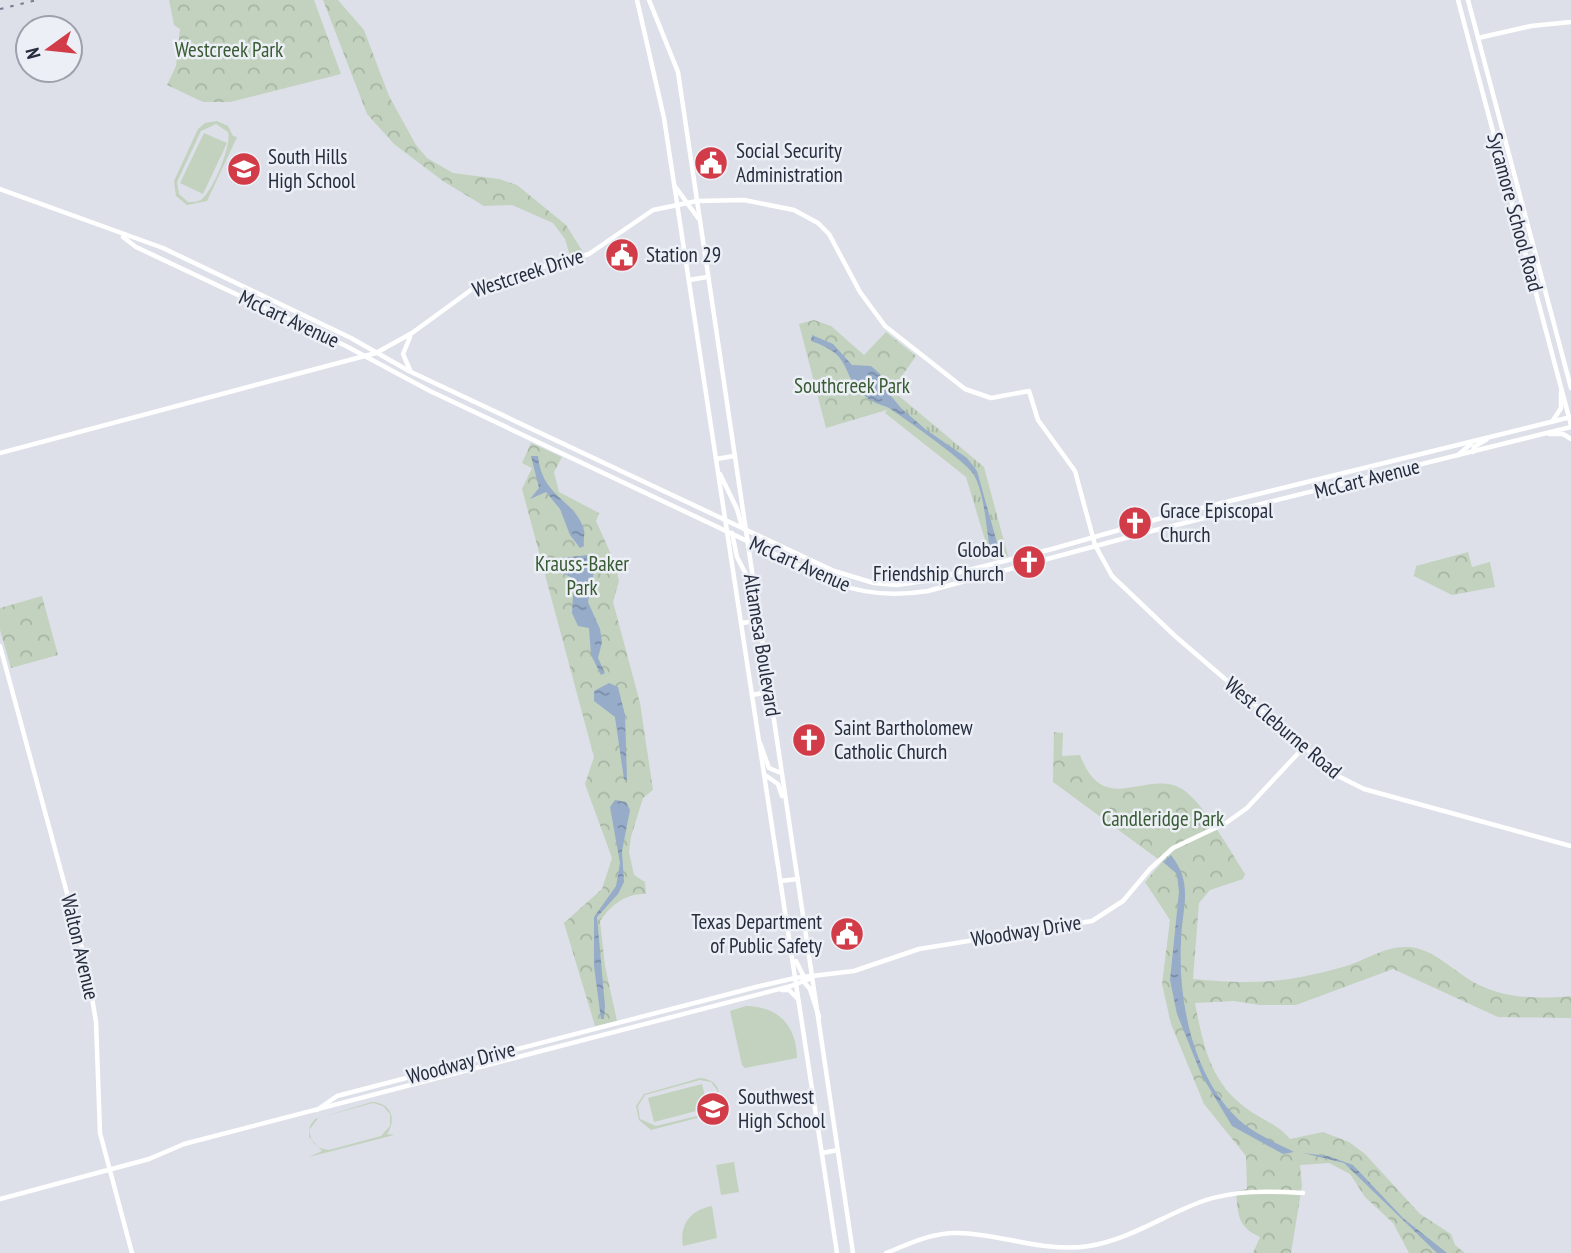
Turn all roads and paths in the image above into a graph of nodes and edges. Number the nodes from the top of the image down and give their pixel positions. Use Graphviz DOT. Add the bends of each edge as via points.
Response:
graph roads {
  1 [pos="637,0"];
  2 [pos="649,0"];
  3 [pos="1458,0"];
  4 [pos="1468,0"];
  5 [pos="1571,22"];
  6 [pos="1478,38"];
  7 [pos="674,184"];
  8 [pos="0,189"];
  9 [pos="697,201"];
  10 [pos="687,203"];
  11 [pos="677,204"];
  12 [pos="1524,207"];
  13 [pos="1515,209"];
  14 [pos="699,218"];
  15 [pos="119,235"];
  16 [pos="707,276"];
  17 [pos="689,280"];
  18 [pos="1557,332"];
  19 [pos="412,333"];
  20 [pos="1547,335"];
  21 [pos="346,346"];
  22 [pos="377,352"];
  23 [pos="365,356"];
  24 [pos="342,362"];
  25 [pos="414,373"];
  26 [pos="444,387"];
  27 [pos="1562,388"];
  28 [pos="1571,388"];
  29 [pos="1029,391"];
  30 [pos="441,396"];
  31 [pos="1570,417"];
  32 [pos="1552,422"];
  33 [pos="1571,426"];
  34 [pos="1541,435"];
  35 [pos="1488,438"];
  36 [pos="1571,439"];
  37 [pos="1471,443"];
  38 [pos="1473,452"];
  39 [pos="0,453"];
  40 [pos="734,456"];
  41 [pos="1457,456"];
  42 [pos="716,459"];
  43 [pos="600,460"];
  44 [pos="595,469"];
  45 [pos="718,470"];
  46 [pos="663,490"];
  47 [pos="658,499"];
  48 [pos="1165,517"];
  49 [pos="725,520"];
  50 [pos="1167,527"];
  51 [pos="743,528"];
  52 [pos="729,531"];
  53 [pos="1093,535"];
  54 [pos="746,540"];
  55 [pos="1095,545"];
  56 [pos="760,547"];
  57 [pos="1042,552"];
  58 [pos="748,557"];
  59 [pos="1044,562"];
  60 [pos="753,589"];
  61 [pos="758,621"];
  62 [pos="741,623"];
  63 [pos="0,646"];
  64 [pos="769,692"];
  65 [pos="752,695"];
  66 [pos="759,743"];
  67 [pos="1304,747"];
  68 [pos="781,773"];
  69 [pos="765,775"];
  70 [pos="787,810"];
  71 [pos="1571,846"];
  72 [pos="798,879"];
  73 [pos="780,881"];
  74 [pos="805,924"];
  75 [pos="788,927"];
  76 [pos="790,943"];
  77 [pos="796,978"];
  78 [pos="808,979"];
  79 [pos="796,985"];
  80 [pos="756,987"];
  81 [pos="774,991"];
  82 [pos="758,995"];
  83 [pos="799,1000"];
  84 [pos="819,1017"];
  85 [pos="583,1032"];
  86 [pos="573,1034"];
  87 [pos="571,1042"];
  88 [pos="317,1110"];
  89 [pos="838,1150"];
  90 [pos="822,1153"];
  91 [pos="108,1170"];
  92 [pos="1303,1193"];
  93 [pos="0,1199"];
  94 [pos="132,1253"];
  95 [pos="839,1253"];
  96 [pos="853,1253"];
  97 [pos="886,1253"];
  1 -- 7 [label="main road, Altamesa Boulevard"];
  2 -- 9 [label="main road" via="678,72"];
  3 -- 13 [label="main road, Sycamore School Road"];
  4 -- 6 [label="main road, Sycamore School Road"];
  5 -- 6 [label="main road"];
  6 -- 12 [label="main road, Sycamore School Road"];
  7 -- 10 [label="main road"];
  7 -- 11 [label="main road, Altamesa Boulevard"];
  8 -- 15 [label="main road, McCart Avenue"];
  9 -- 10 [label="main road, Westcreek Drive"];
  9 -- 14 [label="main road"];
  9 -- 29 [label="main road, Westcreek Drive" via="744,200 784,207 810,218 829,234 869,307 897,337 971,392 998,398"];
  10 -- 11 [label="main road, Westcreek Drive"];
  10 -- 14 [label="main road"];
  11 -- 17 [label="main road, Altamesa Boulevard"];
  11 -- 19 [label="main road, Westcreek Drive" via="644,215 600,248 579,257 477,287"];
  12 -- 13 [label="main road"];
  12 -- 18 [label="main road, Sycamore School Road"];
  13 -- 20 [label="main road, Sycamore School Road"];
  14 -- 16 [label="main road"];
  15 -- 21 [label="main road, McCart Avenue"];
  15 -- 22 [label="main road, McCart Avenue" via="163,248"];
  16 -- 17 [label="main road"];
  16 -- 40 [label="main road"];
  17 -- 42 [label="main road, Altamesa Boulevard"];
  18 -- 20 [label="main road"];
  18 -- 28 [label="main road, Sycamore School Road"];
  19 -- 22 [label="main road, Westcreek Drive"];
  19 -- 25 [label="main road" via="403,354"];
  20 -- 27 [label="main road, Sycamore School Road"];
  21 -- 23 [label="main road, McCart Avenue"];
  21 -- 24 [label="main road"];
  22 -- 23 [label="main road, Westcreek Drive"];
  22 -- 25 [label="main road, McCart Avenue"];
  23 -- 24 [label="main road, Westcreek Drive"];
  23 -- 30 [label="main road, McCart Avenue"];
  24 -- 39 [label="main road, Westcreek Drive"];
  25 -- 26 [label="main road, McCart Avenue"];
  26 -- 30 [label="main road"];
  26 -- 43 [label="main road, McCart Avenue"];
  27 -- 31 [label="main road, Sycamore School Road"];
  27 -- 32 [label="main road" via="1561,408"];
  29 -- 53 [label="main road, West Cleburne Road" via="1038,419 1075,471"];
  30 -- 44 [label="main road, McCart Avenue"];
  31 -- 32 [label="main road, McCart Avenue"];
  31 -- 33 [label="main road, Sycamore School Road"];
  32 -- 35 [label="main road, McCart Avenue"];
  33 -- 34 [label="main road, McCart Avenue"];
  34 -- 36 [label="main road" via="1563,434"];
  34 -- 38 [label="main road, McCart Avenue"];
  35 -- 37 [label="main road, McCart Avenue"];
  35 -- 38 [label="main road"];
  37 -- 41 [label="main road"];
  37 -- 48 [label="main road, McCart Avenue"];
  38 -- 41 [label="main road, McCart Avenue"];
  40 -- 42 [label="main road"];
  40 -- 51 [label="main road"];
  41 -- 50 [label="main road, McCart Avenue"];
  42 -- 45 [label="main road, Altamesa Boulevard"];
  43 -- 44 [label="main road"];
  43 -- 46 [label="main road, McCart Avenue"];
  44 -- 47 [label="main road, McCart Avenue"];
  45 -- 49 [label="main road, Altamesa Boulevard"];
  45 -- 51 [label="main road"];
  46 -- 47 [label="main road"];
  46 -- 49 [label="main road, McCart Avenue"];
  47 -- 52 [label="main road, McCart Avenue"];
  48 -- 50 [label="main road"];
  48 -- 53 [label="main road, McCart Avenue"];
  49 -- 51 [label="main road, McCart Avenue"];
  49 -- 52 [label="main road, Altamesa Boulevard"];
  50 -- 55 [label="main road, McCart Avenue"];
  51 -- 54 [label="main road, Altamesa Boulevard"];
  51 -- 57 [label="main road, McCart Avenue" via="834,571 878,583 925,580"];
  52 -- 54 [label="main road, McCart Avenue"];
  52 -- 60 [label="main road"];
  52 -- 62 [label="main road, Altamesa Boulevard"];
  53 -- 55 [label="main road, West Cleburne Road"];
  53 -- 57 [label="main road, McCart Avenue"];
  54 -- 56 [label="main road, McCart Avenue"];
  54 -- 58 [label="main road, Altamesa Boulevard"];
  55 -- 59 [label="main road, McCart Avenue"];
  55 -- 67 [label="main road, West Cleburne Road" via="1122,588"];
  56 -- 58 [label="main road"];
  56 -- 59 [label="main road, McCart Avenue" via="843,586 890,595 928,591"];
  57 -- 59 [label="main road"];
  58 -- 60 [label="main road, Altamesa Boulevard"];
  60 -- 61 [label="main road, Altamesa Boulevard"];
  61 -- 62 [label="main road"];
  61 -- 64 [label="main road, Altamesa Boulevard"];
  62 -- 65 [label="main road, Altamesa Boulevard"];
  63 -- 91 [label="main road, Walton Avenue" via="87,967 96,1022 98,1112"];
  64 -- 65 [label="main road"];
  64 -- 68 [label="main road, Altamesa Boulevard"];
  65 -- 66 [label="main road, Altamesa Boulevard"];
  66 -- 68 [label="main road" via="769,768"];
  66 -- 69 [label="main road, Altamesa Boulevard"];
  67 -- 71 [label="main road, West Cleburne Road" via="1351,784"];
  67 -- 78 [label="main road, Woodway Drive" via="1247,808 1173,848 1123,901 1092,920 929,947 855,971"];
  68 -- 70 [label="main road, Altamesa Boulevard"];
  69 -- 70 [label="main road" via="778,784"];
  69 -- 73 [label="main road, Altamesa Boulevard"];
  70 -- 72 [label="main road, Altamesa Boulevard"];
  72 -- 73 [label="main road"];
  72 -- 74 [label="main road, Altamesa Boulevard"];
  73 -- 75 [label="main road, Altamesa Boulevard"];
  74 -- 75 [label="main road"];
  74 -- 78 [label="main road, Altamesa Boulevard"];
  75 -- 76 [label="main road, Altamesa Boulevard"];
  76 -- 77 [label="main road, Altamesa Boulevard"];
  76 -- 78 [label="main road" via="798,970"];
  77 -- 78 [label="main road, Woodway Drive"];
  77 -- 79 [label="main road, Altamesa Boulevard"];
  77 -- 80 [label="main road, Woodway Drive"];
  78 -- 79 [label="main road, Woodway Drive"];
  78 -- 84 [label="main road, Altamesa Boulevard"];
  78 -- 84 [label="main road"];
  79 -- 81 [label="main road, Woodway Drive"];
  79 -- 83 [label="main road, Altamesa Boulevard"];
  80 -- 82 [label="main road"];
  80 -- 85 [label="main road, Woodway Drive"];
  81 -- 82 [label="main road, Woodway Drive"];
  81 -- 83 [label="main road" via="789,990"];
  82 -- 87 [label="main road, Woodway Drive"];
  83 -- 90 [label="main road, Altamesa Boulevard"];
  84 -- 89 [label="main road, Altamesa Boulevard"];
  85 -- 86 [label="main road, Woodway Drive"];
  85 -- 87 [label="main road"];
  86 -- 87 [label="main road"];
  86 -- 88 [label="main road, Woodway Drive" via="337,1096"];
  87 -- 88 [label="main road, Woodway Drive"];
  88 -- 91 [label="main road, Woodway Drive" via="184,1144"];
  89 -- 90 [label="main road"];
  89 -- 96 [label="main road, Altamesa Boulevard"];
  90 -- 95 [label="main road, Altamesa Boulevard"];
  91 -- 93 [label="main road, Woodway Drive"];
  91 -- 94 [label="main road, Walton Avenue"];
  92 -- 97 [label="main road" via="1219,1196 1138,1232 1090,1246 1043,1248 957,1233 928,1237"];
}
